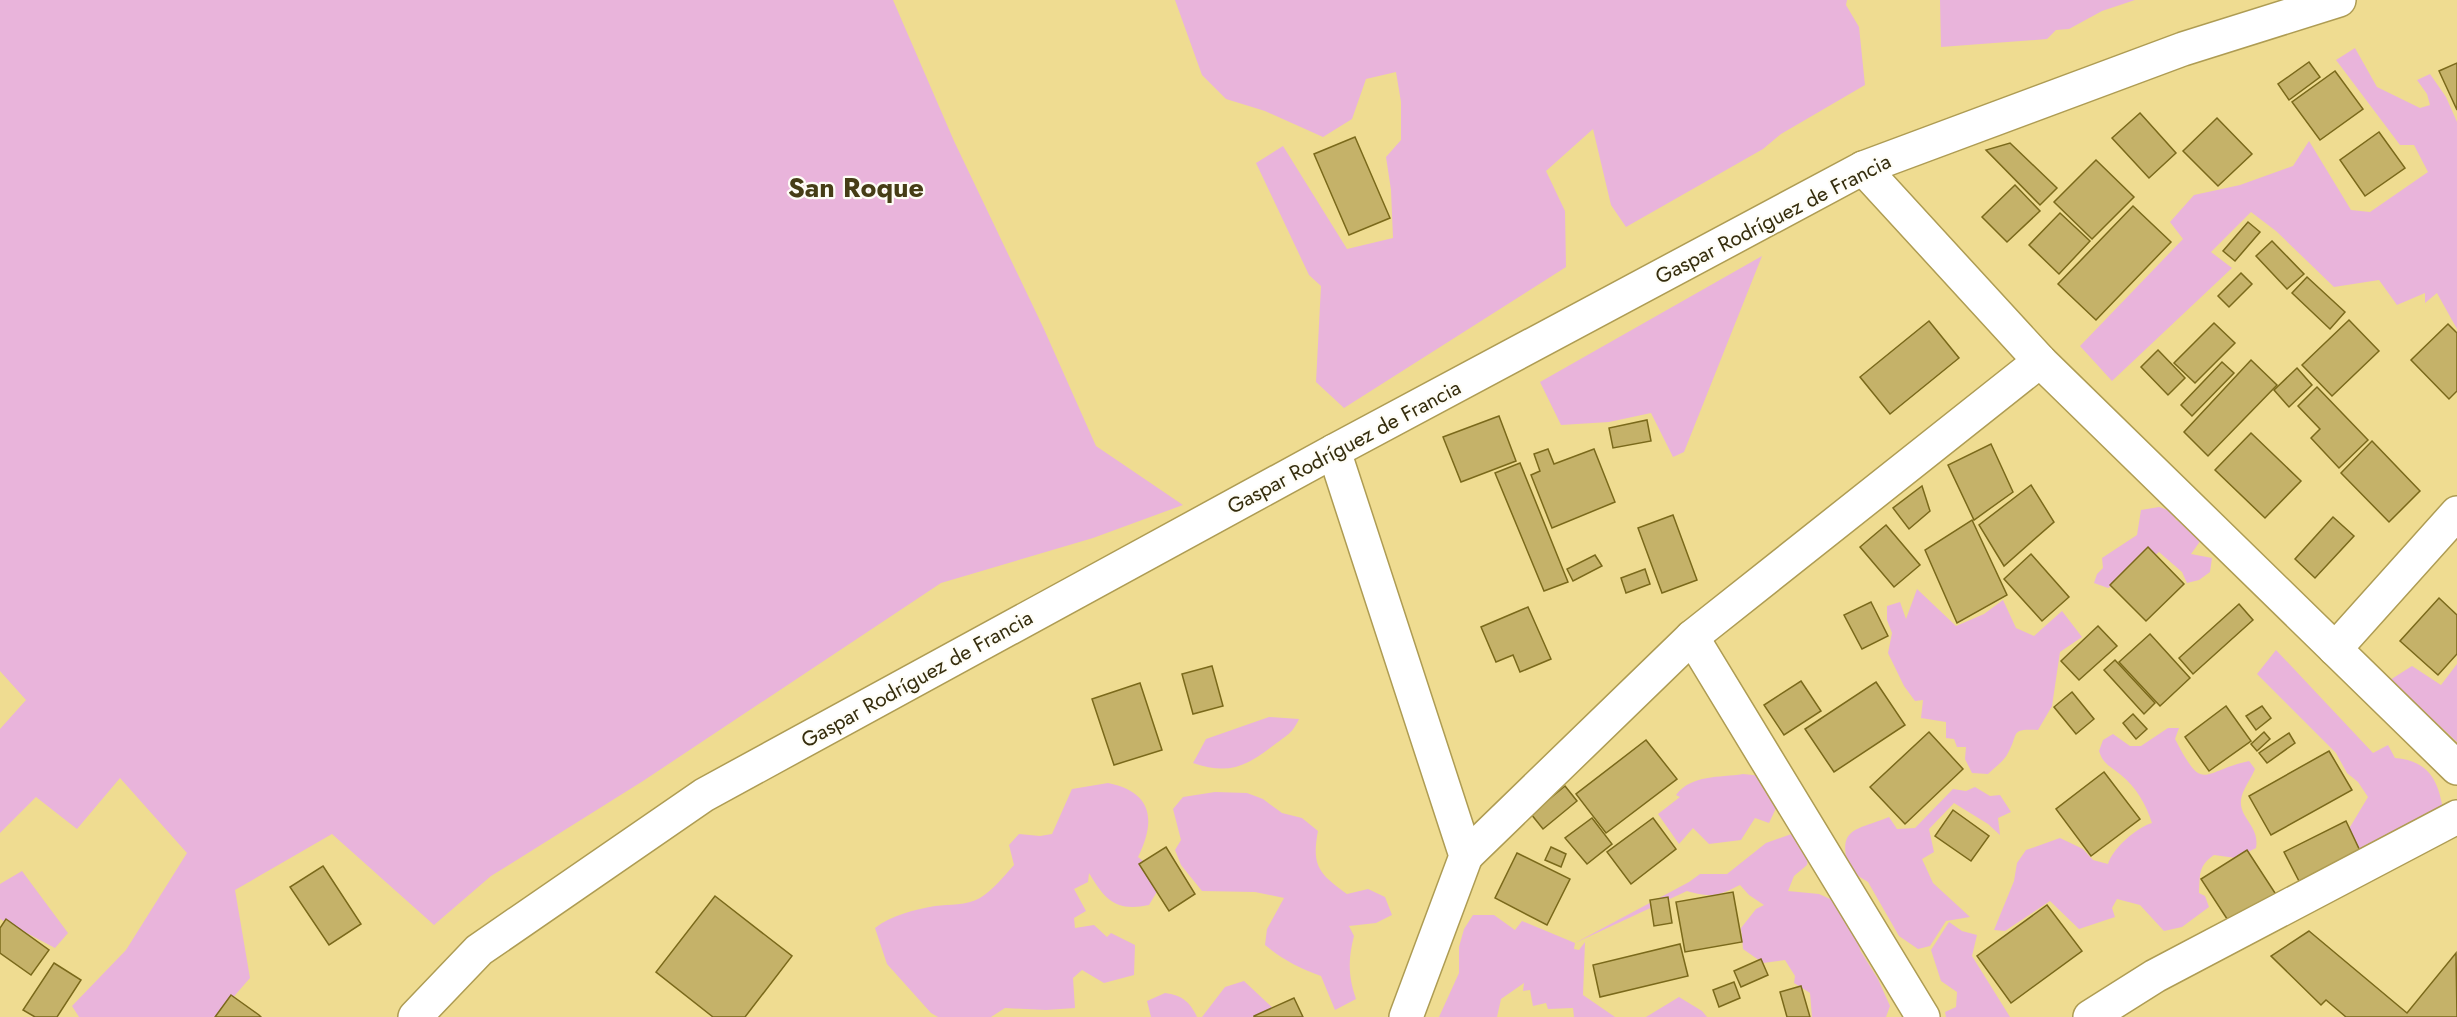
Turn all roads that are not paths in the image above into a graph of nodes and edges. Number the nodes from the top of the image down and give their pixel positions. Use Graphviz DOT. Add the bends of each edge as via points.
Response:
graph roads {
  1 [pos="2339,0"];
  2 [pos="1863,168"];
  3 [pos="2040,361"];
  4 [pos="1334,451"];
  5 [pos="2457,513"];
  6 [pos="1692,637"];
  7 [pos="2335,649"];
  8 [pos="2457,768"];
  9 [pos="2457,817"];
  10 [pos="1466,856"];
  11 [pos="415,1017"];
  12 [pos="1406,1017"];
  13 [pos="1923,1017"];
  14 [pos="2090,1017"];
  1 -- 2 [label="street, Gaspar Rodríguez de Francia" via="2183,49"];
  2 -- 3 [label="street"];
  2 -- 4 [label="street, Gaspar Rodríguez de Francia"];
  3 -- 6 [label="street"];
  3 -- 7 [label="street"];
  4 -- 10 [label="street"];
  4 -- 11 [label="street, Gaspar Rodríguez de Francia" via="704,795 479,950"];
  5 -- 7 [label="street"];
  6 -- 10 [label="street"];
  6 -- 13 [label="street"];
  7 -- 8 [label="street"];
  9 -- 14 [label="street" via="2155,976"];
  10 -- 12 [label="street"];
}
